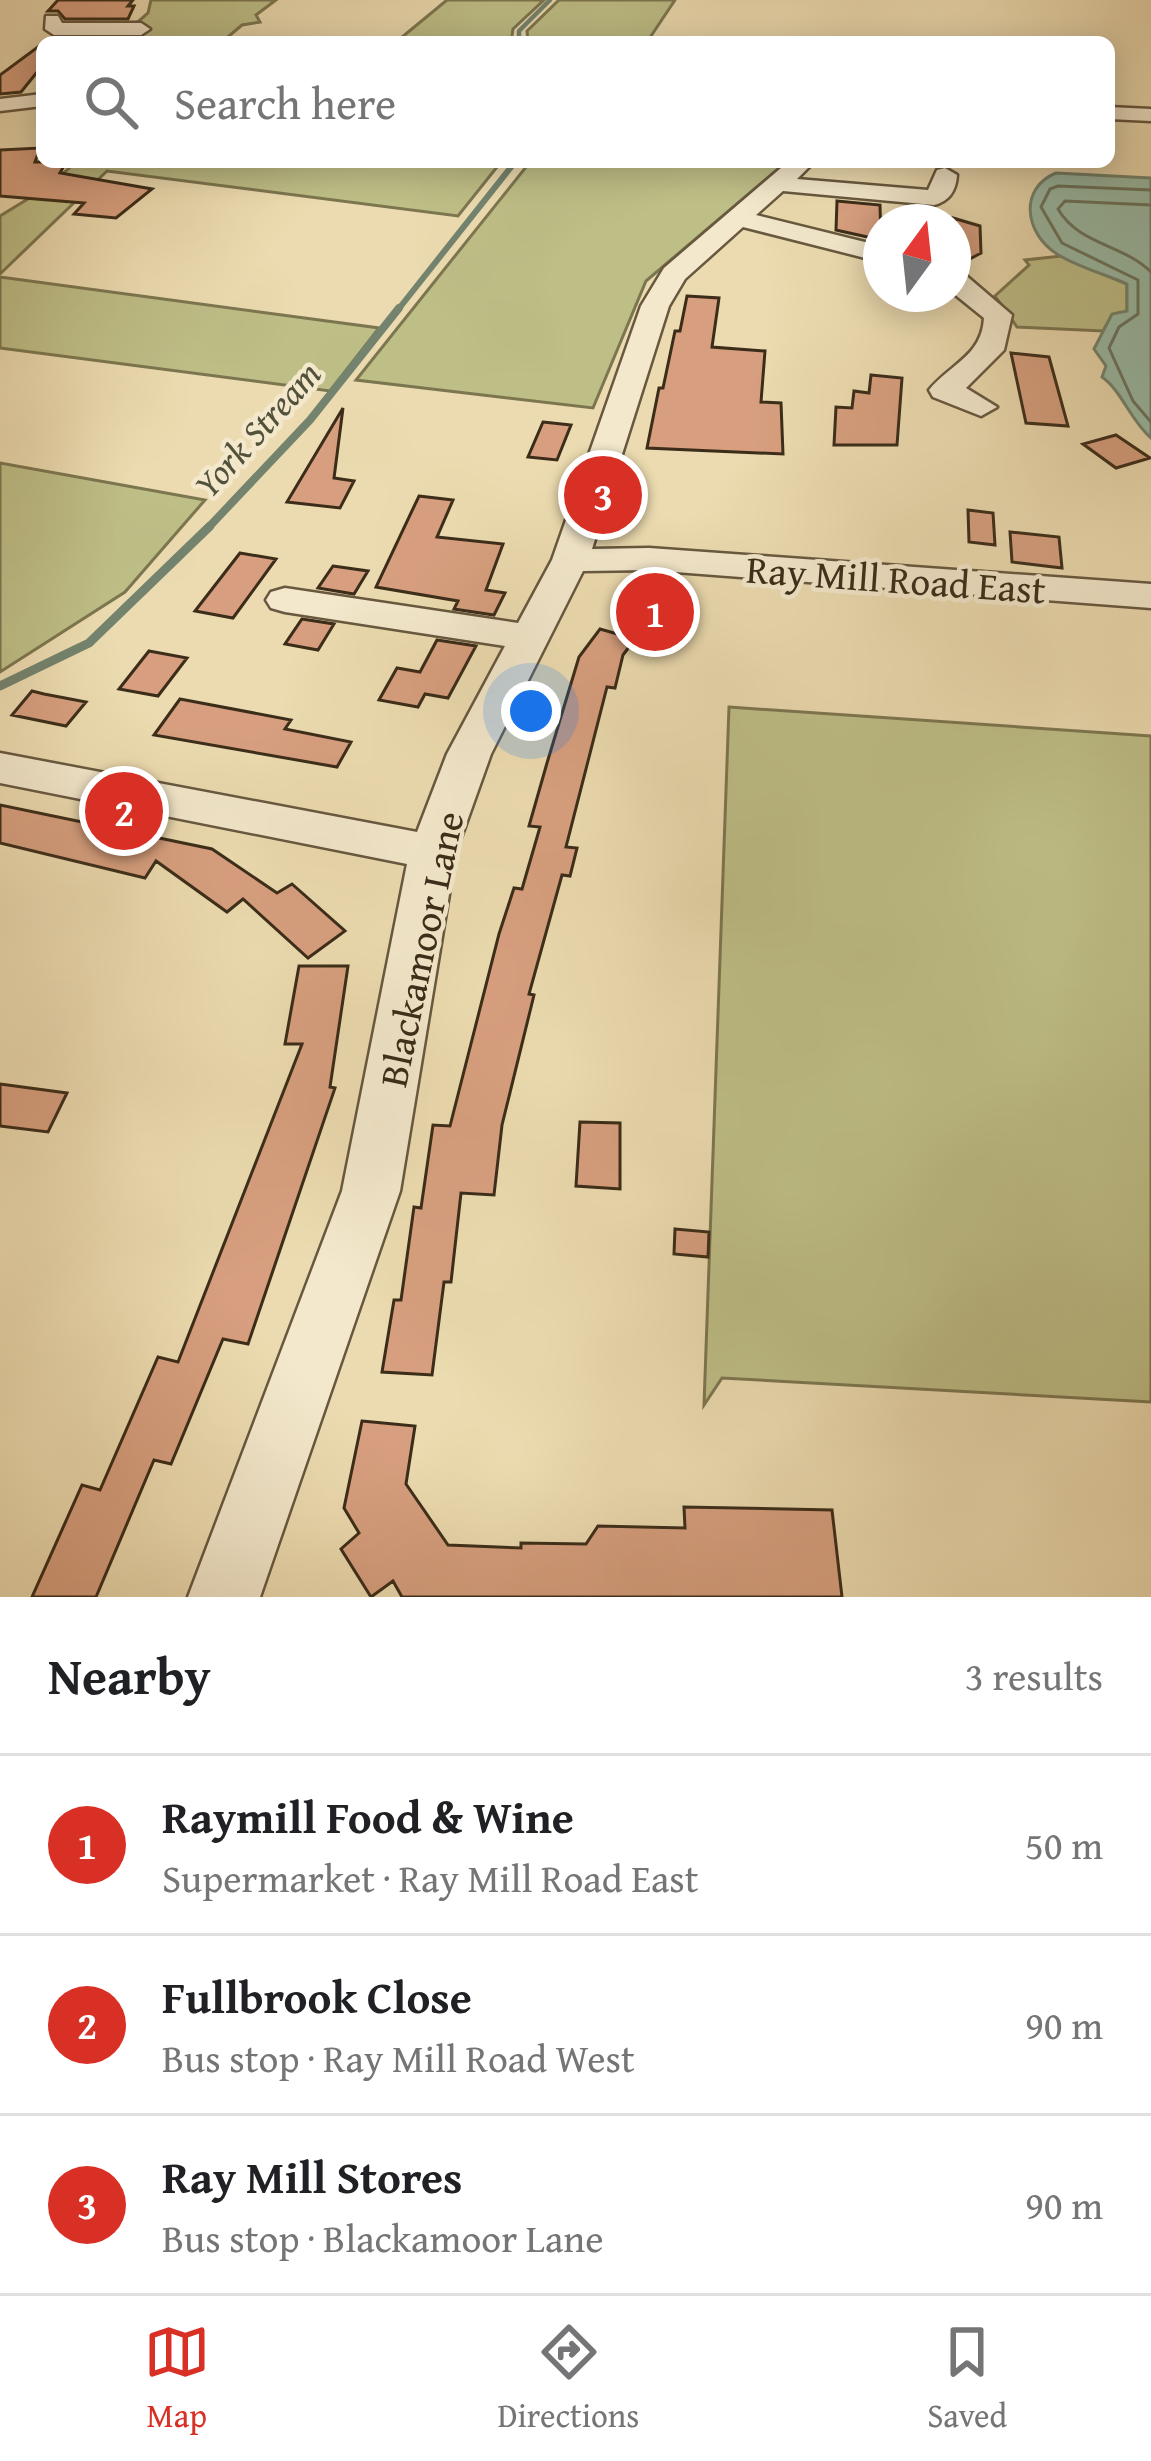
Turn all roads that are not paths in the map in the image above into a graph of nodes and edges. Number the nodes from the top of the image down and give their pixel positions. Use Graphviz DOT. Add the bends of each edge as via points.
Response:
graph roads {
  1 [pos="52,20"];
  2 [pos="140,27"];
  3 [pos="36,101"];
  4 [pos="0,105"];
  5 [pos="1115,113"];
  6 [pos="1151,115"];
  7 [pos="792,173"];
  8 [pos="944,176"];
  9 [pos="738,218"];
  10 [pos="863,249"];
  11 [pos="971,293"];
  12 [pos="981,407"];
  13 [pos="570,560"];
  14 [pos="1151,596"];
  15 [pos="285,600"];
  16 [pos="529,637"];
  17 [pos="0,768"];
  18 [pos="434,852"];
  19 [pos="224,1597"];
  1 -- 2 [label="street" via="54,29"];
  3 -- 4 [label="street"];
  5 -- 6 [label="street"];
  7 -- 8 [label="street" via="934,198"];
  7 -- 9 [label="street, Blackamoor Lane"];
  9 -- 10 [label="street"];
  9 -- 13 [label="street, Blackamoor Lane" via="674,274 655,306"];
  11 -- 12 [label="street" via="998,315 999,330 974,368 930,395"];
  13 -- 14 [label="street, Ray Mill Road East"];
  13 -- 16 [label="street, Blackamoor Lane"];
  15 -- 16 [label="street"];
  16 -- 18 [label="street, Blackamoor Lane" via="469,754"];
  17 -- 18 [label="street"];
  18 -- 19 [label="street, Blackamoor Lane" via="370,1191"];
}
